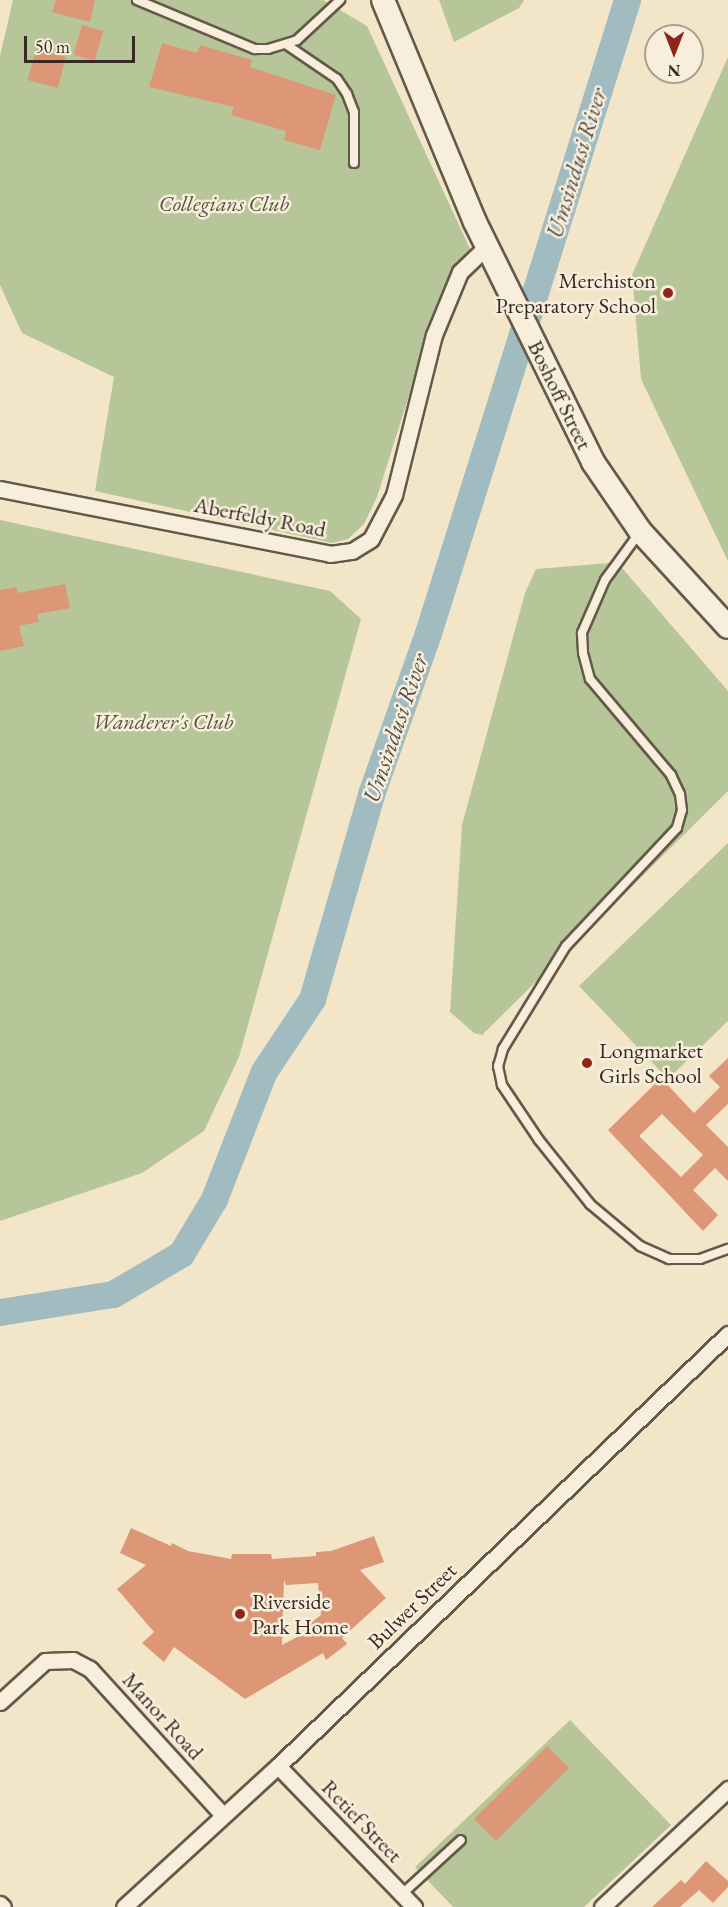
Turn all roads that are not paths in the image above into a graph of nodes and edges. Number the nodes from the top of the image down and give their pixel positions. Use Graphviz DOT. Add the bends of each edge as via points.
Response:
graph roads {
  1 [pos="136,0"];
  2 [pos="339,0"];
  3 [pos="383,0"];
  4 [pos="287,45"];
  5 [pos="354,163"];
  6 [pos="487,246"];
  7 [pos="0,489"];
  8 [pos="640,531"];
  9 [pos="728,627"];
  10 [pos="728,1249"];
  11 [pos="728,1334"];
  12 [pos="0,1702"];
  13 [pos="278,1766"];
  14 [pos="728,1789"];
  15 [pos="222,1814"];
  16 [pos="461,1840"];
  17 [pos="402,1895"];
  18 [pos="124,1907"];
  19 [pos="414,1907"];
  20 [pos="602,1907"];
  1 -- 4 [label="lane" via="255,49"];
  2 -- 4 [label="lane" via="306,33"];
  3 -- 6 [label="main road, Boshoff Street"];
  4 -- 5 [label="lane" via="337,79 347,94 354,112"];
  6 -- 7 [label="street, Aberfeldy Road" via="459,272 434,335 394,495 371,539 352,551 330,555"];
  6 -- 8 [label="main road, Boshoff Street" via="593,462"];
  8 -- 9 [label="main road, Boshoff Street"];
  8 -- 10 [label="lane" via="605,580 582,633 583,653 590,679 671,775 682,810 677,828 566,946 503,1049 498,1066 502,1085 539,1140 590,1204 640,1246 669,1259 700,1259"];
  11 -- 13 [label="street, Bulwer Street"];
  12 -- 15 [label="street, Manor Road" via="45,1661 64,1657 90,1669"];
  13 -- 15 [label="street, Bulwer Street"];
  13 -- 17 [label="street, Retief Street"];
  14 -- 20 [label="street"];
  15 -- 18 [label="street, Bulwer Street"];
  16 -- 17 [label="lane"];
  17 -- 19 [label="street, Retief Street"];
}
